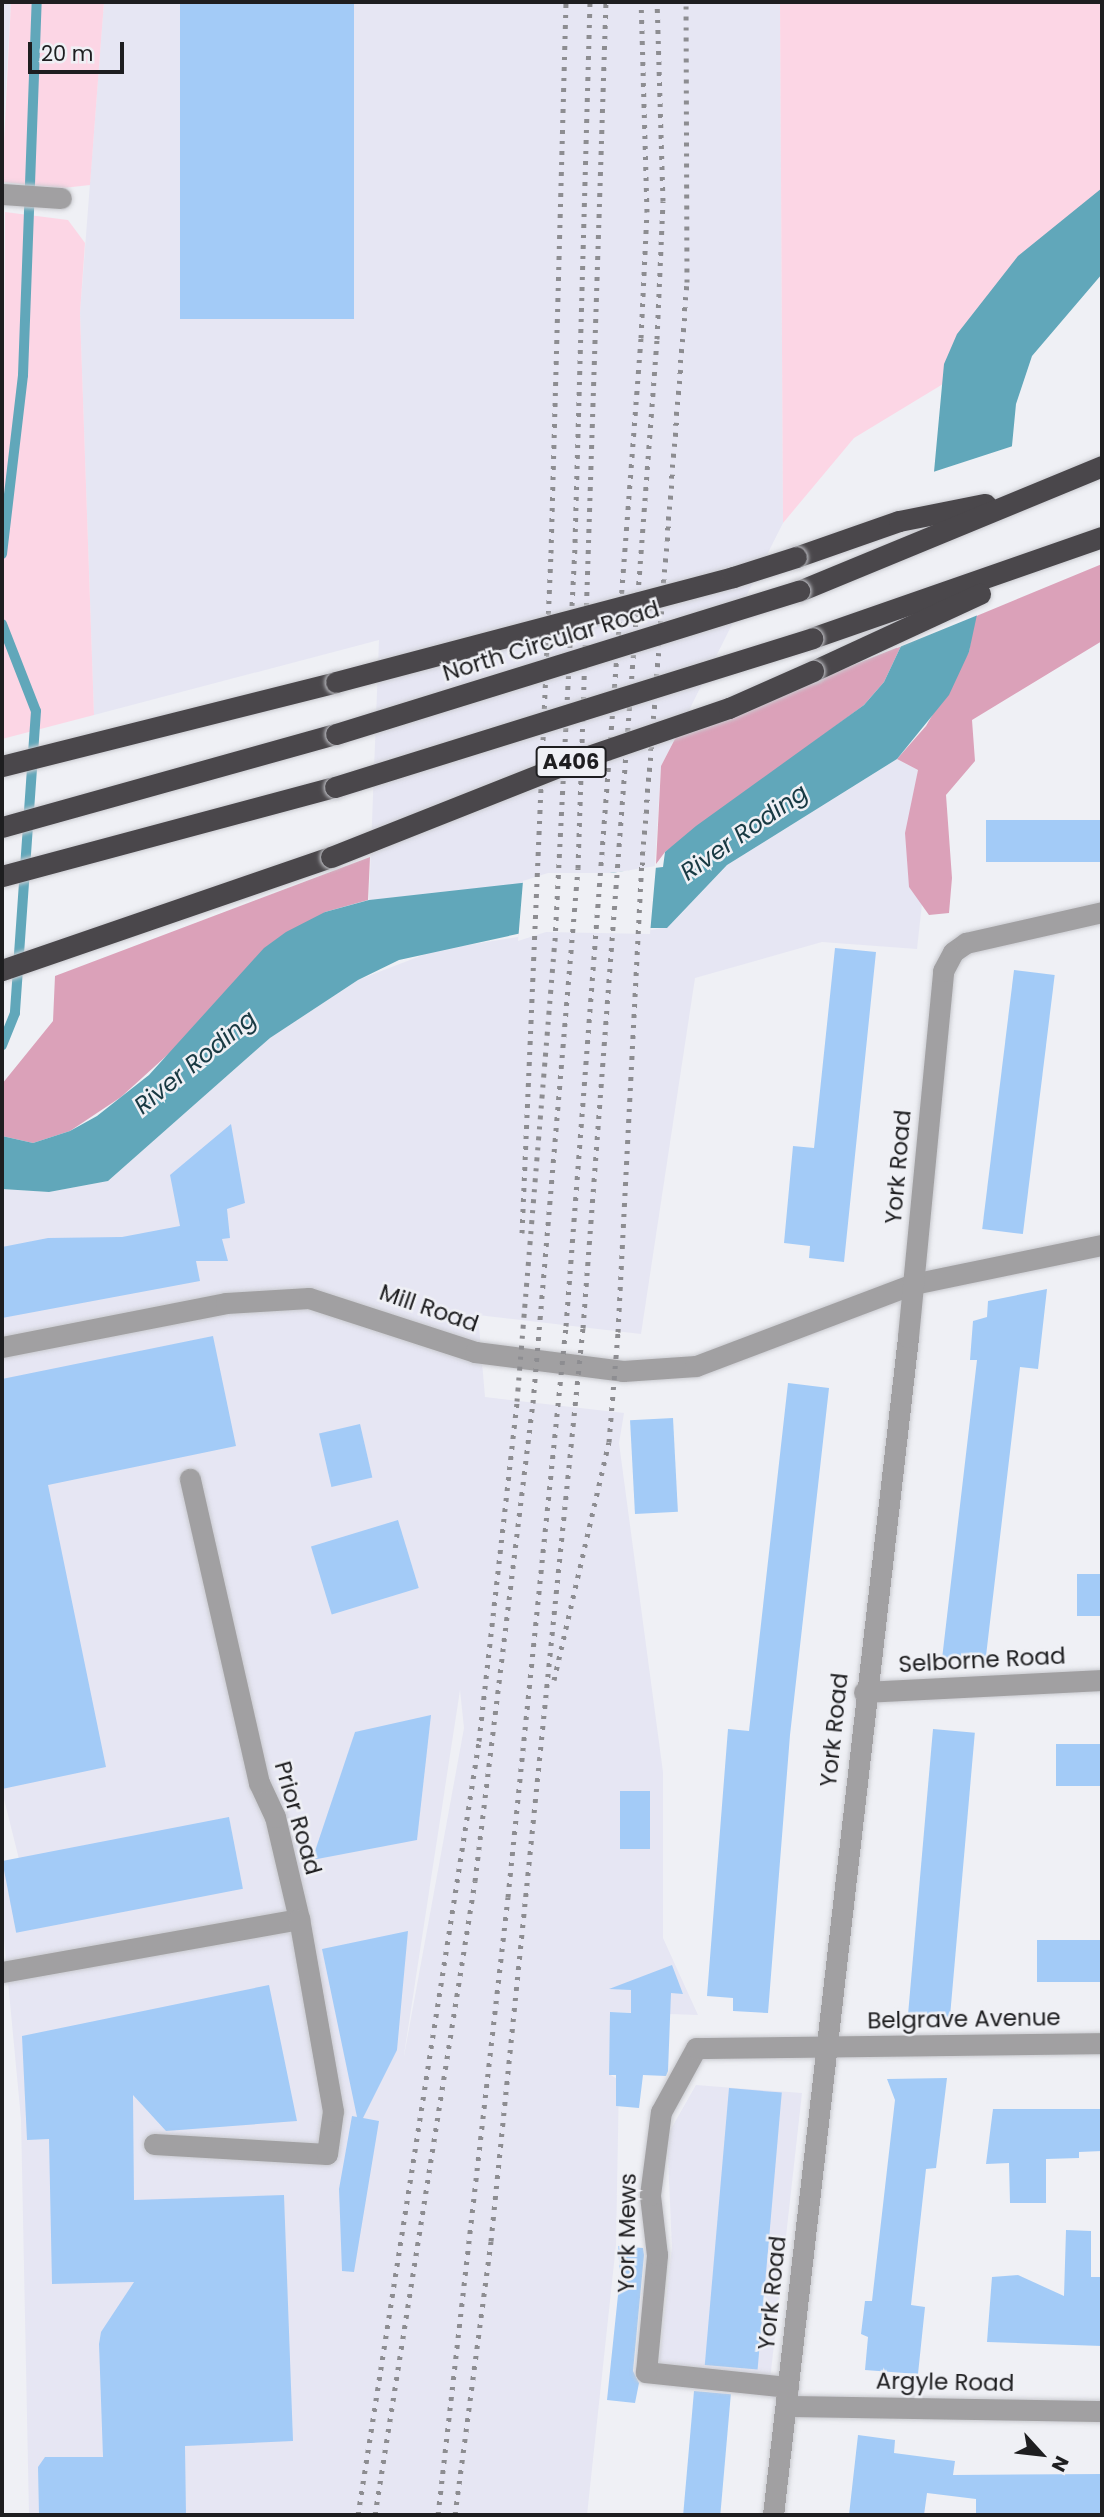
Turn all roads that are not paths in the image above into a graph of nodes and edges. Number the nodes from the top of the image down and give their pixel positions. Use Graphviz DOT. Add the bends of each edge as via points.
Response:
graph roads {
  1 [pos="2,194"];
  2 [pos="61,198"];
  3 [pos="1102,466"];
  4 [pos="1032,494"];
  5 [pos="1102,537"];
  6 [pos="1057,556"];
  7 [pos="2,766"];
  8 [pos="2,827"];
  9 [pos="2,876"];
  10 [pos="1102,912"];
  11 [pos="2,970"];
  12 [pos="1102,1245"];
  13 [pos="913,1284"];
  14 [pos="2,1347"];
  15 [pos="190,1479"];
  16 [pos="1102,1680"];
  17 [pos="864,1692"];
  18 [pos="299,1919"];
  19 [pos="2,1972"];
  20 [pos="1102,2043"];
  21 [pos="826,2047"];
  22 [pos="154,2144"];
  23 [pos="787,2397"];
  24 [pos="1102,2411"];
  25 [pos="773,2515"];
  1 -- 2 [label="street"];
  3 -- 4 [label="highway, North Circular Road"];
  4 -- 7 [label="highway, bridge" via="900,522 733,577"];
  4 -- 8 [label="highway, North Circular Road, bridge" via="799,592 336,734"];
  5 -- 6 [label="highway, A406"];
  6 -- 9 [label="highway, A406, bridge" via="335,787"];
  6 -- 11 [label="highway, A406, bridge" via="729,708 571,762 331,857"];
  10 -- 13 [label="street, York Road" via="966,943 953,952 943,971"];
  12 -- 13 [label="street, Mill Road"];
  13 -- 14 [label="street, Mill Road" via="728,1356 695,1366 650,1370 623,1371 475,1352 309,1298 226,1303"];
  13 -- 17 [label="street, York Road"];
  15 -- 18 [label="street, Prior Road" via="258,1783 275,1817"];
  16 -- 17 [label="street, Selborne Road"];
  17 -- 21 [label="street, York Road"];
  18 -- 19 [label="street"];
  18 -- 22 [label="street, Prior Road" via="333,2111 327,2154"];
  20 -- 21 [label="street, Belgrave Avenue"];
  21 -- 23 [label="street, York Road"];
  21 -- 23 [label="street, York Mews" via="696,2048 661,2112 650,2195 657,2255 646,2372"];
  23 -- 24 [label="street, Argyle Road"];
  23 -- 25 [label="street, York Road"];
}
